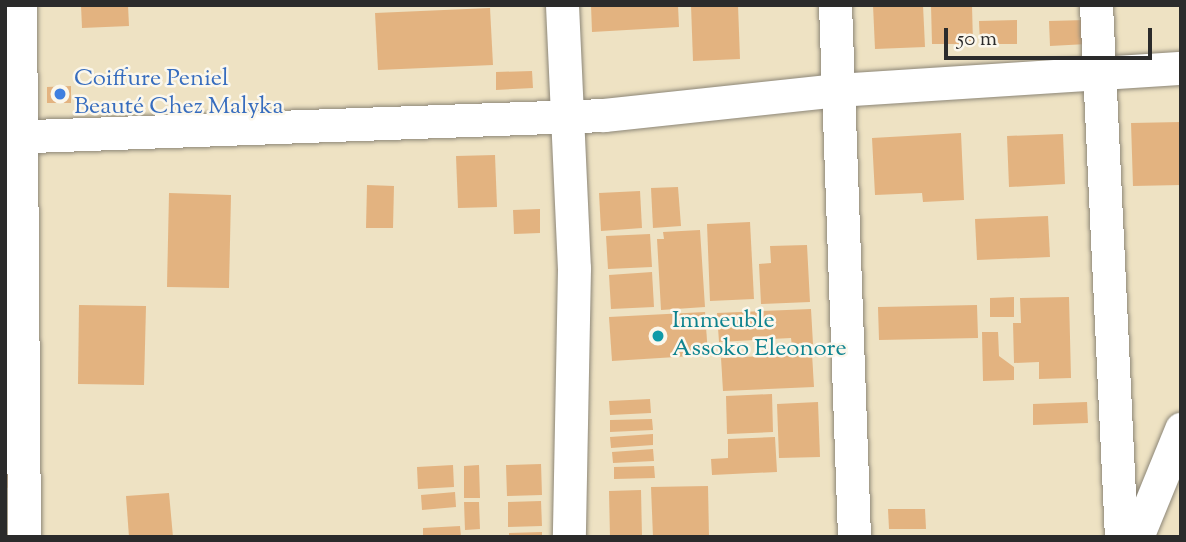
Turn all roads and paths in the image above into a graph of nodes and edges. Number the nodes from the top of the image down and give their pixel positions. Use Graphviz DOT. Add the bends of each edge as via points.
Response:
graph roads {
  1 [pos="20,5"];
  2 [pos="562,5"];
  3 [pos="835,5"];
  4 [pos="1096,5"];
  5 [pos="1181,68"];
  6 [pos="1100,71"];
  7 [pos="838,90"];
  8 [pos="564,116"];
  9 [pos="13,137"];
  10 [pos="1181,429"];
  11 [pos="24,537"];
  12 [pos="569,537"];
  13 [pos="854,537"];
  14 [pos="1121,537"];
  15 [pos="1137,537"];
  1 -- 9 [label="street"];
  2 -- 8 [label="street"];
  3 -- 7 [label="street"];
  4 -- 6 [label="street"];
  5 -- 6 [label="street"];
  6 -- 7 [label="street"];
  6 -- 14 [label="street"];
  7 -- 8 [label="street"];
  7 -- 13 [label="street"];
  8 -- 9 [label="street"];
  8 -- 12 [label="street" via="574,268"];
  9 -- 11 [label="street"];
  10 -- 15 [label="street"];
}
